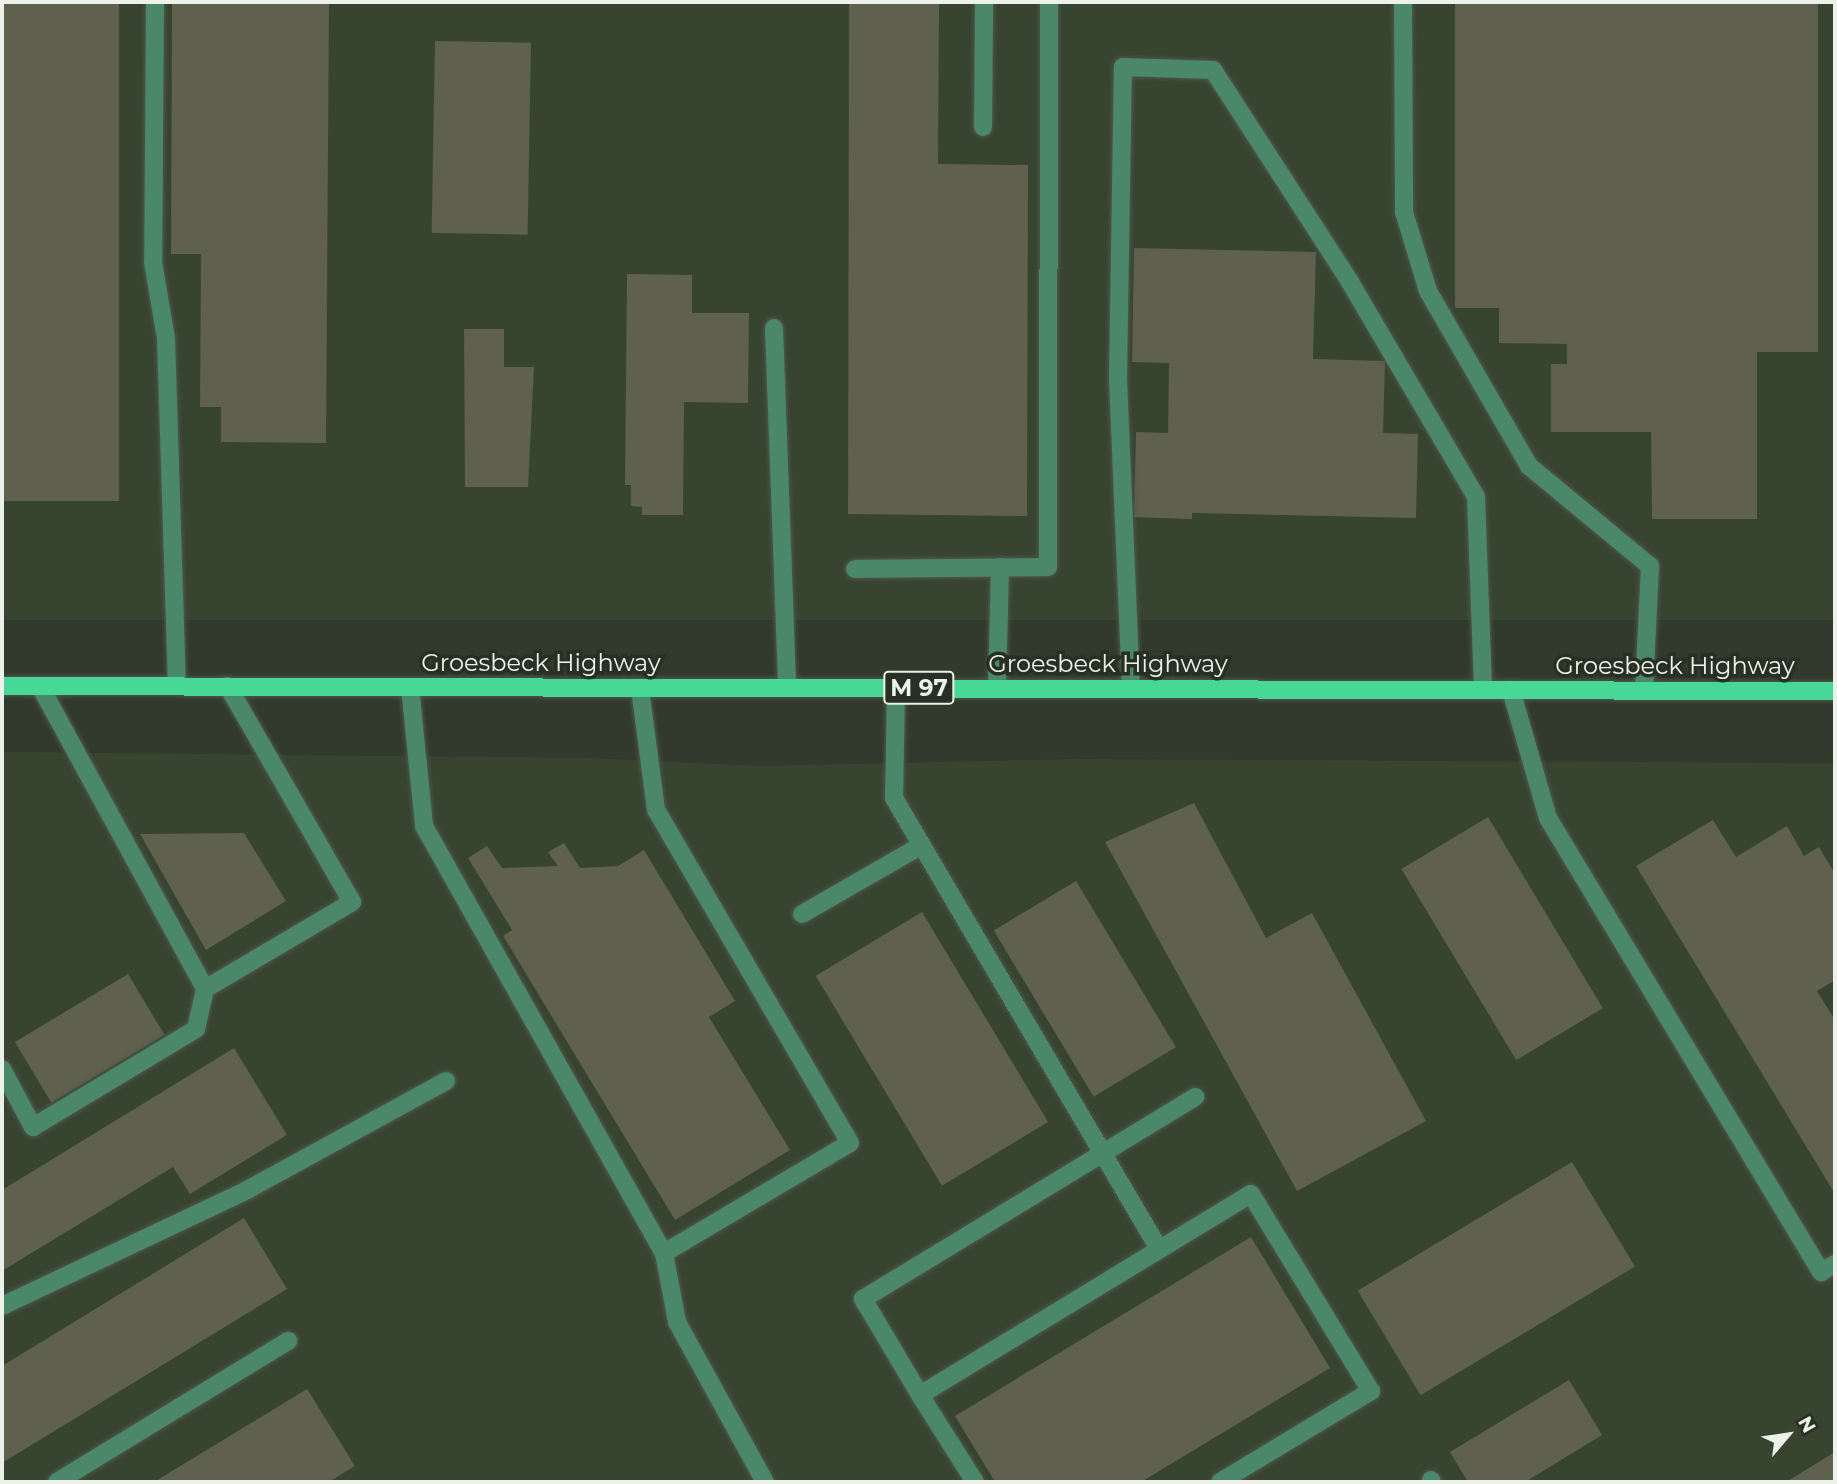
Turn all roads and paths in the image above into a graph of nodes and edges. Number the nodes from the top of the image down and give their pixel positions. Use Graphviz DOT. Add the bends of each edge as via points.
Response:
graph roads {
  1 [pos="156,2"];
  2 [pos="984,2"];
  3 [pos="1049,2"];
  4 [pos="1403,2"];
  5 [pos="983,127"];
  6 [pos="774,328"];
  7 [pos="1000,567"];
  8 [pos="855,569"];
  9 [pos="2,685"];
  10 [pos="40,686"];
  11 [pos="177,686"];
  12 [pos="228,686"];
  13 [pos="410,687"];
  14 [pos="640,688"];
  15 [pos="787,688"];
  16 [pos="896,688"];
  17 [pos="997,689"];
  18 [pos="1131,689"];
  19 [pos="1483,690"];
  20 [pos="1511,690"];
  21 [pos="1644,690"];
  22 [pos="1835,691"];
  23 [pos="922,845"];
  24 [pos="802,915"];
  25 [pos="205,989"];
  26 [pos="2,1069"];
  27 [pos="446,1081"];
  28 [pos="1195,1097"];
  29 [pos="1102,1152"];
  30 [pos="1159,1249"];
  31 [pos="664,1253"];
  32 [pos="1835,1264"];
  33 [pos="2,1306"];
  34 [pos="288,1341"];
  35 [pos="920,1395"];
  36 [pos="57,1482"];
  37 [pos="765,1482"];
  38 [pos="975,1482"];
  39 [pos="1220,1482"];
  1 -- 11 [label="lane" via="153,262 166,338"];
  2 -- 5 [label="lane"];
  3 -- 7 [label="lane" via="1048,567"];
  4 -- 21 [label="lane" via="1404,212 1428,291 1529,466 1650,566"];
  6 -- 15 [label="lane"];
  7 -- 8 [label="lane"];
  7 -- 17 [label="lane"];
  9 -- 10 [label="main road, Groesbeck Highway / M 97"];
  10 -- 11 [label="main road, Groesbeck Highway / M 97"];
  10 -- 25 [label="lane"];
  11 -- 12 [label="main road, Groesbeck Highway / M 97"];
  12 -- 13 [label="main road, Groesbeck Highway / M 97"];
  12 -- 25 [label="lane" via="352,902"];
  13 -- 14 [label="main road, Groesbeck Highway / M 97"];
  13 -- 31 [label="lane" via="424,826"];
  14 -- 15 [label="main road, Groesbeck Highway / M 97"];
  14 -- 31 [label="lane" via="656,810 850,1143"];
  15 -- 16 [label="main road, Groesbeck Highway / M 97"];
  16 -- 17 [label="main road, Groesbeck Highway / M 97"];
  16 -- 23 [label="lane" via="894,798"];
  17 -- 18 [label="main road, Groesbeck Highway / M 97"];
  18 -- 19 [label="main road, Groesbeck Highway / M 97"];
  18 -- 19 [label="lane" via="1118,379 1123,67 1213,70 1350,282 1476,497"];
  19 -- 20 [label="main road, Groesbeck Highway / M 97"];
  20 -- 21 [label="main road, Groesbeck Highway / M 97"];
  20 -- 32 [label="lane" via="1548,818 1821,1272"];
  21 -- 22 [label="main road, Groesbeck Highway / M 97"];
  23 -- 24 [label="lane"];
  23 -- 29 [label="lane"];
  25 -- 26 [label="lane" via="196,1029 33,1127"];
  27 -- 33 [label="lane" via="247,1190"];
  28 -- 29 [label="lane"];
  29 -- 30 [label="lane"];
  29 -- 35 [label="lane" via="863,1299"];
  30 -- 35 [label="lane"];
  30 -- 39 [label="lane" via="1251,1194 1371,1391"];
  31 -- 37 [label="lane" via="677,1322"];
  34 -- 36 [label="lane"];
  35 -- 38 [label="lane"];
}
